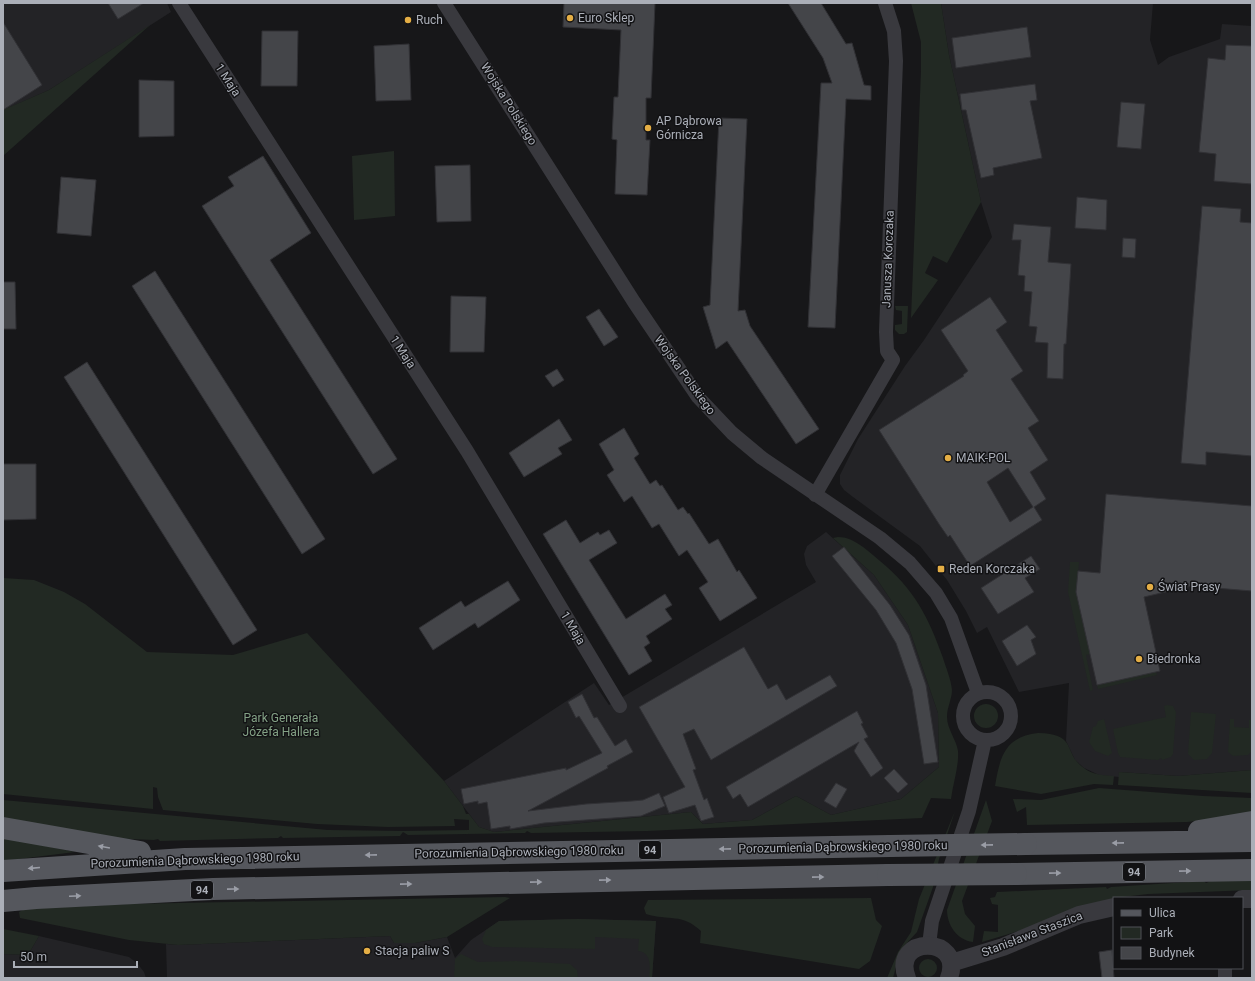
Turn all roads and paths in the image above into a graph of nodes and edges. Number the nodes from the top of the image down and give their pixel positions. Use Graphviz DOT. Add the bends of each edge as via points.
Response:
graph roads {
  1 [pos="179,3"];
  2 [pos="444,3"];
  3 [pos="885,3"];
  4 [pos="815,495"];
  5 [pos="978,693"];
  6 [pos="620,706"];
  7 [pos="985,740"];
  8 [pos="1252,822"];
  9 [pos="3,828"];
  10 [pos="1252,841"];
  11 [pos="1157,843"];
  12 [pos="184,859"];
  13 [pos="1252,870"];
  14 [pos="3,871"];
  15 [pos="3,901"];
  16 [pos="1113,907"];
  17 [pos="929,945"];
  18 [pos="950,971"];
  19 [pos="906,978"];
  1 -- 6 [label="street, 1 Maja" via="463,444"];
  2 -- 4 [label="street, Wojska Polskiego" via="634,302 698,397 722,424 747,446"];
  3 -- 4 [label="street, Janusza Korczaka" via="894,31 896,61 886,332 887,350 893,360"];
  4 -- 5 [label="street, Wojska Polskiego" via="885,542 924,578 951,618"];
  5 -- 7 [label="street" via="966,704 962,711 962,720 970,734 977,739"];
  5 -- 7 [label="street" via="986,691 1002,696 1010,710 1011,719 1005,732 1000,737"];
  7 -- 17 [label="street" via="968,811 932,921"];
  8 -- 11 [label="main road" via="1186,834"];
  12 -- 9 [label="main road, one-way"];
  10 -- 11 [label="main road, Porozumienia Dąbrowskiego 1980 roku / 94"];
  11 -- 12 [label="main road, Porozumienia Dąbrowskiego 1980 roku / 94, one-way, bridge"];
  12 -- 14 [label="main road, Porozumienia Dąbrowskiego 1980 roku / 94, one-way"];
  15 -- 13 [label="main road, 94, one-way, bridge" via="213,889"];
  16 -- 18 [label="street, Stanisława Staszica" via="1079,916"];
  17 -- 18 [label="street" via="945,952"];
  17 -- 19 [label="street" via="917,948 908,956 904,968"];
}
